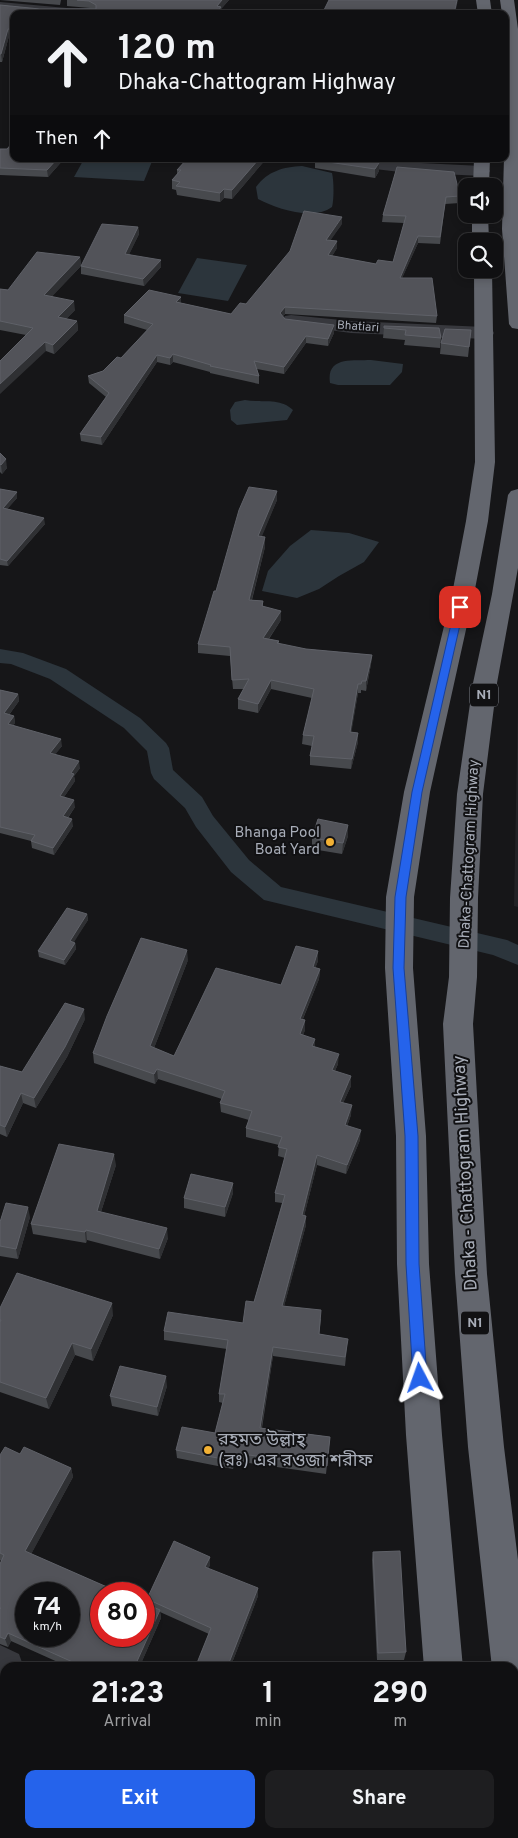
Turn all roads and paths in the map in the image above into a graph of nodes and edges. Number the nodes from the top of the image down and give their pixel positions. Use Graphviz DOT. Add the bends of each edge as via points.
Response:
graph roads {
  1 [pos="0,6"];
  2 [pos="44,10"];
  3 [pos="509,11"];
  4 [pos="516,50"];
  5 [pos="515,114"];
  6 [pos="358,162"];
  7 [pos="482,172"];
  8 [pos="483,278"];
  9 [pos="291,320"];
  10 [pos="518,324"];
  11 [pos="485,333"];
  12 [pos="518,495"];
  13 [pos="463,977"];
  14 [pos="444,1662"];
  15 [pos="511,1662"];
  1 -- 2 [label="street"];
  3 -- 4 [label="highway"];
  4 -- 5 [label="highway"];
  5 -- 10 [label="highway" via="510,229"];
  6 -- 7 [label="street"];
  8 -- 11 [label="highway"];
  9 -- 11 [label="street, Bhatiari" via="351,327"];
  11 -- 14 [label="highway" via="485,462 477,521 417,792 400,897 398,968 411,1136 413,1264"];
  12 -- 13 [label="highway, Dhaka-Chattogram Highway / N1" via="485,683 470,794"];
  13 -- 15 [label="highway, Dhaka - Chattogram Highway / N1" via="458,1024 471,1274 486,1446"];
}
